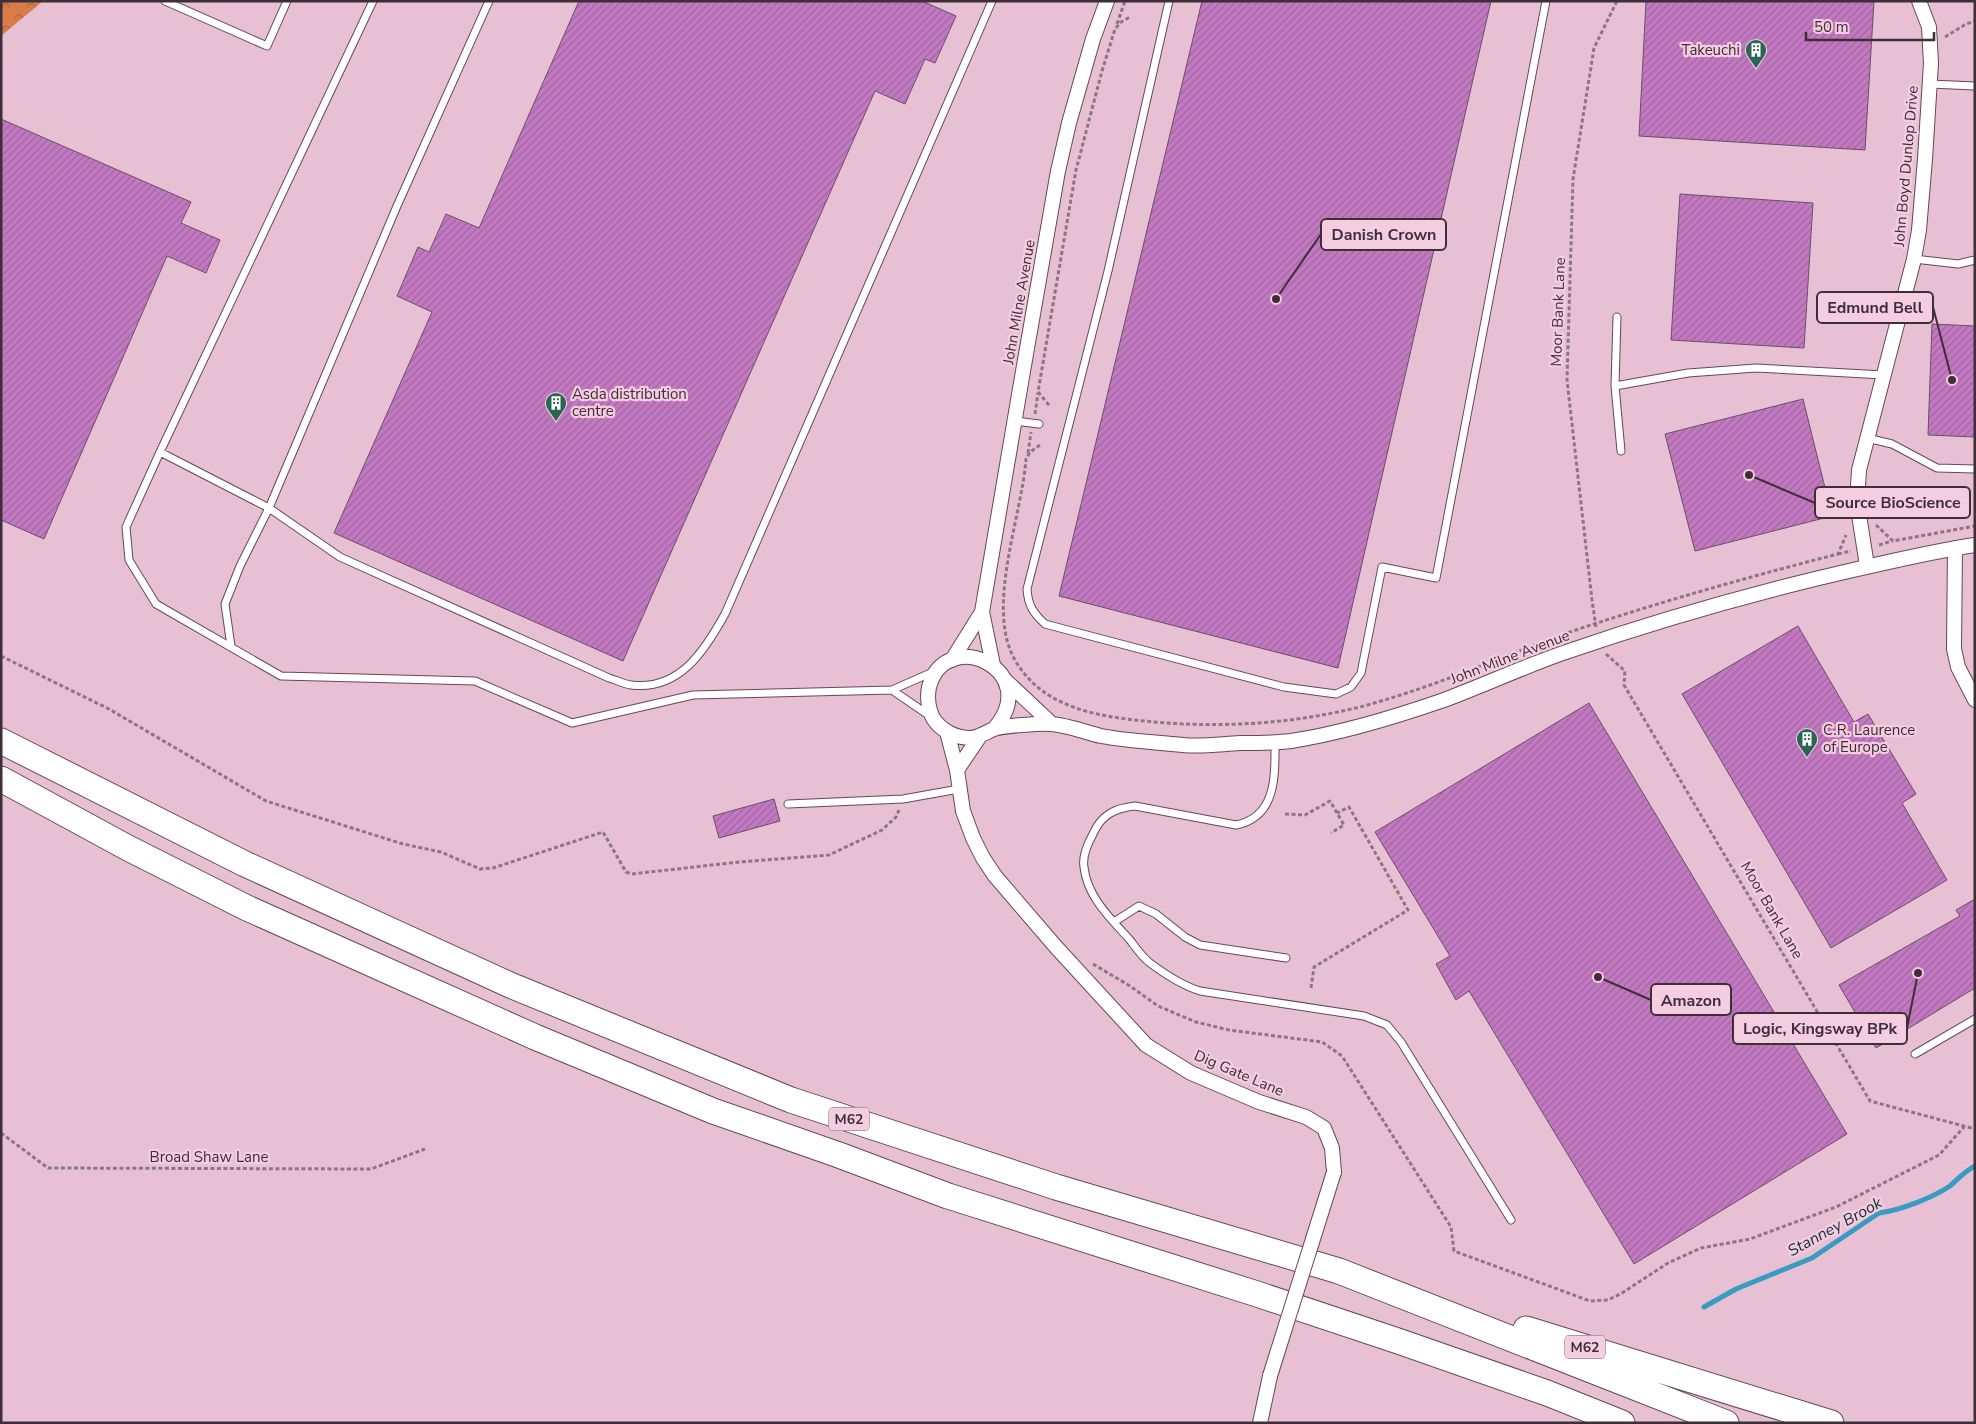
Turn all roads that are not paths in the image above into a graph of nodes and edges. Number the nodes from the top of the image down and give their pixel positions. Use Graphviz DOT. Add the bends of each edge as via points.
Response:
graph roads {
  1 [pos="165,1"];
  2 [pos="287,1"];
  3 [pos="373,1"];
  4 [pos="490,1"];
  5 [pos="992,1"];
  6 [pos="1107,1"];
  7 [pos="1168,1"];
  8 [pos="1546,1"];
  9 [pos="1919,1"];
  10 [pos="1930,84"];
  11 [pos="1975,86"];
  12 [pos="1914,259"];
  13 [pos="1975,260"];
  14 [pos="1616,317"];
  15 [pos="1884,375"];
  16 [pos="1615,386"];
  17 [pos="1015,420"];
  18 [pos="1039,424"];
  19 [pos="1867,438"];
  20 [pos="1621,451"];
  21 [pos="160,452"];
  22 [pos="1975,469"];
  23 [pos="269,508"];
  24 [pos="1975,545"];
  25 [pos="1955,548"];
  26 [pos="1867,566"];
  27 [pos="982,612"];
  28 [pos="231,646"];
  29 [pos="952,660"];
  30 [pos="993,665"];
  31 [pos="938,670"];
  32 [pos="1005,680"];
  33 [pos="892,690"];
  34 [pos="1975,700"];
  35 [pos="934,720"];
  36 [pos="1052,724"];
  37 [pos="994,729"];
  38 [pos="947,732"];
  39 [pos="980,736"];
  40 [pos="1,741"];
  41 [pos="1275,742"];
  42 [pos="957,770"];
  43 [pos="1,779"];
  44 [pos="959,789"];
  45 [pos="788,804"];
  46 [pos="1114,922"];
  47 [pos="1286,958"];
  48 [pos="1975,1019"];
  49 [pos="1915,1054"];
  50 [pos="1511,1220"];
  51 [pos="1339,1271"];
  52 [pos="1260,1423"];
  53 [pos="1622,1423"];
  54 [pos="1726,1423"];
  55 [pos="1831,1423"];
  1 -- 2 [label="lane" via="267,46"];
  3 -- 21 [label="lane"];
  4 -- 23 [label="lane" via="397,206"];
  5 -- 23 [label="lane" via="725,614 706,647 687,667 671,678 650,685 630,685 609,678 340,557"];
  6 -- 17 [label="street, John Milne Avenue" via="1064,142"];
  7 -- 8 [label="lane" via="1108,271 1028,589 1028,602 1034,614 1045,624 1284,687 1336,694 1351,687 1360,673 1382,567 1436,578"];
  9 -- 10 [label="street, John Boyd Dunlop Drive" via="1931,40"];
  10 -- 11 [label="lane"];
  10 -- 12 [label="street, John Boyd Dunlop Drive" via="1923,193"];
  12 -- 13 [label="lane" via="1958,264"];
  12 -- 15 [label="street, John Boyd Dunlop Drive"];
  14 -- 16 [label="lane"];
  15 -- 16 [label="lane" via="1756,368 1688,373"];
  15 -- 19 [label="street, John Boyd Dunlop Drive"];
  16 -- 20 [label="lane"];
  17 -- 18 [label="lane"];
  17 -- 27 [label="street, John Milne Avenue"];
  19 -- 22 [label="lane" via="1892,444 1937,468"];
  19 -- 26 [label="street, John Boyd Dunlop Drive" via="1859,470 1857,502"];
  21 -- 23 [label="lane"];
  21 -- 28 [label="lane" via="126,527 129,560 156,604"];
  23 -- 28 [label="lane" via="225,604"];
  24 -- 25 [label="street, John Milne Avenue"];
  25 -- 26 [label="street, John Milne Avenue"];
  25 -- 34 [label="street" via="1954,649 1963,679"];
  26 -- 41 [label="street, John Milne Avenue" via="1646,626 1554,656 1445,700 1355,728"];
  27 -- 29 [label="street, John Milne Avenue"];
  27 -- 30 [label="street, John Milne Avenue"];
  28 -- 33 [label="lane" via="281,676 475,681 572,723 693,695"];
  29 -- 30 [label="street" via="973,657"];
  29 -- 31 [label="street"];
  30 -- 32 [label="street"];
  31 -- 33 [label="lane"];
  31 -- 35 [label="street" via="928,694"];
  32 -- 36 [label="street"];
  32 -- 37 [label="street" via="1008,706"];
  33 -- 35 [label="lane"];
  35 -- 38 [label="street"];
  36 -- 37 [label="street, John Milne Avenue"];
  36 -- 41 [label="street, John Milne Avenue" via="1104,736 1188,746"];
  37 -- 39 [label="street"];
  38 -- 39 [label="street" via="969,738"];
  38 -- 42 [label="street, Dig Gate Lane"];
  39 -- 42 [label="street"];
  40 -- 51 [label="highway, M62" via="245,864 501,981 791,1100 1056,1188"];
  41 -- 46 [label="lane" via="1271,798 1257,816 1245,824 1135,806 1120,808 1105,816 1087,846 1083,864 1096,900"];
  42 -- 44 [label="street, Dig Gate Lane"];
  43 -- 53 [label="highway, M62" via="247,908 535,1037 713,1111 948,1196 1408,1345 1547,1393"];
  44 -- 45 [label="lane" via="903,799"];
  44 -- 52 [label="street, Dig Gate Lane, bridge" via="973,838 1001,883 1146,1045 1191,1073 1259,1102 1306,1117 1324,1128 1332,1148 1334,1172 1270,1376"];
  46 -- 47 [label="lane" via="1139,906 1200,945"];
  46 -- 50 [label="lane" via="1148,962 1182,986 1364,1016 1387,1025 1401,1042"];
  48 -- 49 [label="lane"];
  51 -- 54 [label="highway, M62"];
  51 -- 55 [label="highway, M62"];
}
